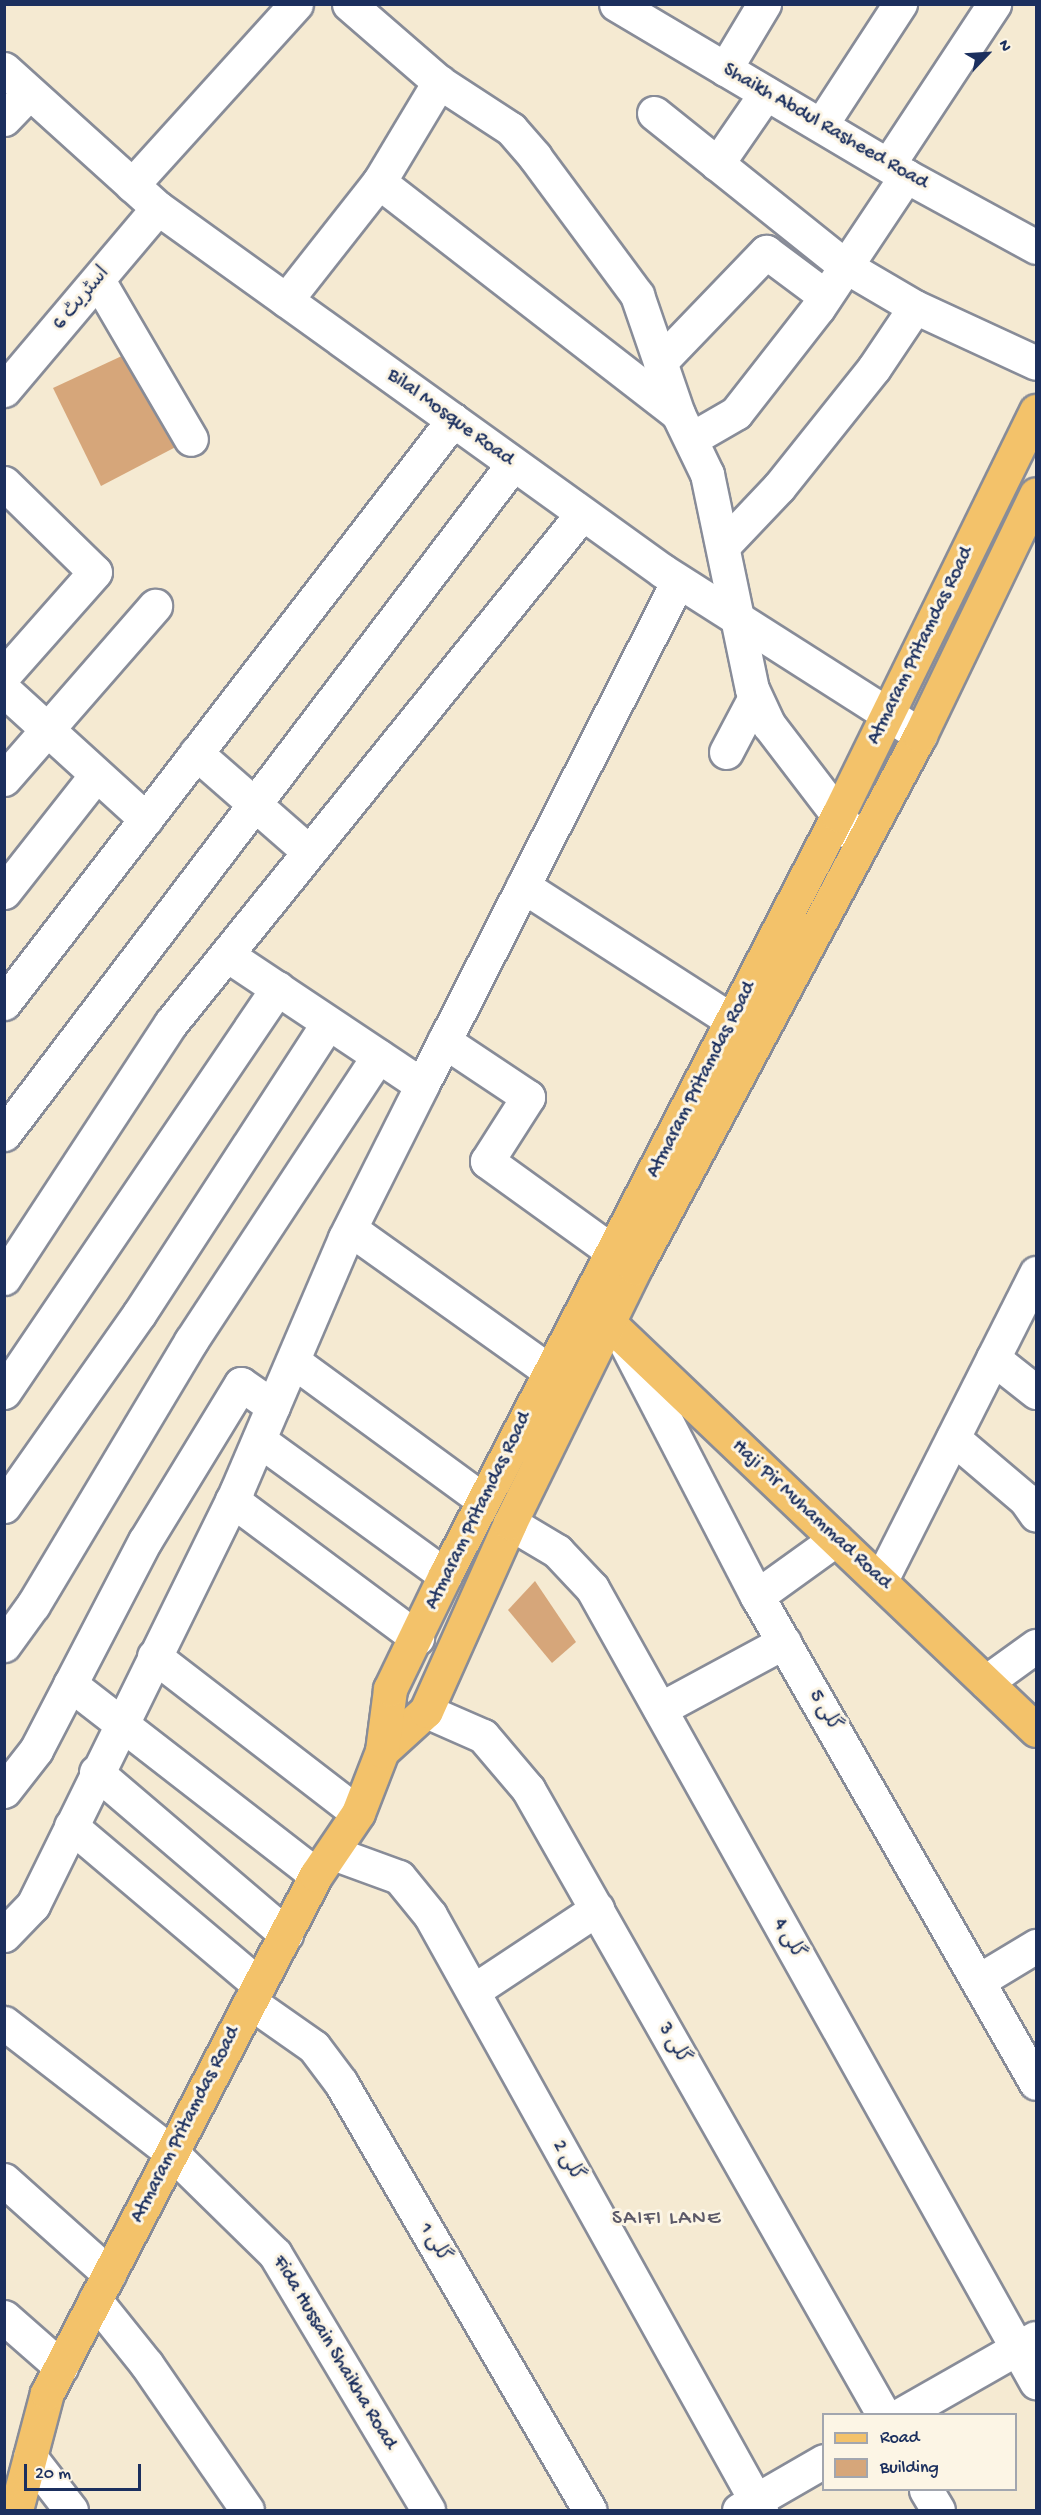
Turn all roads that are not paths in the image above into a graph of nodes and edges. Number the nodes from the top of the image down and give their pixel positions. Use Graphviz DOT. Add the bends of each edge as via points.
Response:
graph roads {
  1 [pos="296,4"];
  2 [pos="764,4"];
  3 [pos="900,4"];
  4 [pos="994,4"];
  5 [pos="626,7"];
  6 [pos="361,9"];
  7 [pos="4,69"];
  8 [pos="725,69"];
  9 [pos="439,82"];
  10 [pos="766,93"];
  11 [pos="28,94"];
  12 [pos="654,113"];
  13 [pos="4,119"];
  14 [pos="821,125"];
  15 [pos="717,164"];
  16 [pos="897,170"];
  17 [pos="379,182"];
  18 [pos="132,185"];
  19 [pos="158,208"];
  20 [pos="1036,247"];
  21 [pos="845,266"];
  22 [pos="98,280"];
  23 [pos="825,296"];
  24 [pos="286,300"];
  25 [pos="915,307"];
  26 [pos="660,362"];
  27 [pos="1036,363"];
  28 [pos="4,390"];
  29 [pos="1036,411"];
  30 [pos="453,420"];
  31 [pos="684,427"];
  32 [pos="191,439"];
  33 [pos="513,464"];
  34 [pos="4,483"];
  35 [pos="1036,494"];
  36 [pos="582,514"];
  37 [pos="724,545"];
  38 [pos="678,581"];
  39 [pos="154,606"];
  40 [pos="740,621"];
  41 [pos="4,675"];
  42 [pos="4,690"];
  43 [pos="755,697"];
  44 [pos="887,715"];
  45 [pos="46,731"];
  46 [pos="921,735"];
  47 [pos="726,752"];
  48 [pos="196,753"];
  49 [pos="96,775"];
  50 [pos="4,779"];
  51 [pos="254,804"];
  52 [pos="838,815"];
  53 [pos="146,819"];
  54 [pos="860,843"];
  55 [pos="309,852"];
  56 [pos="523,886"];
  57 [pos="4,892"];
  58 [pos="227,955"];
  59 [pos="278,988"];
  60 [pos="4,1003"];
  61 [pos="328,1023"];
  62 [pos="745,1029"];
  63 [pos="444,1041"];
  64 [pos="378,1056"];
  65 [pos="422,1085"];
  66 [pos="4,1134"];
  67 [pos="350,1229"];
  68 [pos="624,1261"];
  69 [pos="4,1278"];
  70 [pos="1035,1280"];
  71 [pos="585,1301"];
  72 [pos="614,1329"];
  73 [pos="993,1358"];
  74 [pos="293,1361"];
  75 [pos="549,1371"];
  76 [pos="4,1392"];
  77 [pos="1036,1392"];
  78 [pos="273,1406"];
  79 [pos="953,1438"];
  80 [pos="259,1440"];
  81 [pos="232,1500"];
  82 [pos="483,1500"];
  83 [pos="4,1506"];
  84 [pos="1036,1515"];
  85 [pos="510,1523"];
  86 [pos="836,1539"];
  87 [pos="445,1575"];
  88 [pos="880,1580"];
  89 [pos="757,1596"];
  90 [pos="417,1638"];
  91 [pos="784,1642"];
  92 [pos="4,1645"];
  93 [pos="1036,1646"];
  94 [pos="154,1656"];
  95 [pos="986,1682"];
  96 [pos="70,1684"];
  97 [pos="660,1709"];
  98 [pos="426,1711"];
  99 [pos="121,1721"];
  100 [pos="1036,1730"];
  101 [pos="382,1751"];
  102 [pos="96,1772"];
  103 [pos="4,1791"];
  104 [pos="358,1813"];
  105 [pos="71,1826"];
  106 [pos="325,1864"];
  107 [pos="597,1909"];
  108 [pos="286,1934"];
  109 [pos="4,1935"];
  110 [pos="1036,1946"];
  111 [pos="978,1981"];
  112 [pos="473,1991"];
  113 [pos="254,1993"];
  114 [pos="4,2023"];
  115 [pos="1036,2083"];
  116 [pos="172,2153"];
  117 [pos="4,2180"];
  118 [pos="102,2287"];
  119 [pos="4,2317"];
  120 [pos="1027,2343"];
  121 [pos="61,2367"];
  122 [pos="1036,2382"];
  123 [pos="882,2413"];
  124 [pos="905,2413"];
  125 [pos="822,2462"];
  126 [pos="20,2464"];
  127 [pos="927,2491"];
  128 [pos="752,2507"];
  129 [pos="16,2511"];
  130 [pos="71,2511"];
  131 [pos="247,2511"];
  132 [pos="428,2511"];
  133 [pos="590,2511"];
  134 [pos="938,2511"];
  1 -- 18 [label="street"];
  2 -- 8 [label="street"];
  3 -- 14 [label="street"];
  4 -- 16 [label="street"];
  5 -- 8 [label="street, Shaikh Abdul Rasheed Road"];
  6 -- 9 [label="street"];
  7 -- 11 [label="street, Bilal Mosque Road"];
  8 -- 10 [label="street, Shaikh Abdul Rasheed Road"];
  9 -- 17 [label="street"];
  9 -- 26 [label="street" via="511,129 535,157 637,295"];
  10 -- 14 [label="street, Shaikh Abdul Rasheed Road"];
  10 -- 15 [label="street"];
  11 -- 13 [label="street"];
  11 -- 18 [label="street, Bilal Mosque Road"];
  12 -- 15 [label="street"];
  14 -- 16 [label="street, Shaikh Abdul Rasheed Road"];
  15 -- 21 [label="street"];
  16 -- 20 [label="street, Shaikh Abdul Rasheed Road"];
  16 -- 21 [label="street"];
  17 -- 24 [label="street"];
  17 -- 31 [label="street"];
  18 -- 19 [label="street, Bilal Mosque Road"];
  19 -- 22 [label="street, اسٹریٹ 6"];
  19 -- 24 [label="street, Bilal Mosque Road"];
  21 -- 23 [label="street"];
  21 -- 25 [label="street"];
  22 -- 28 [label="street, اسٹریٹ 6"];
  22 -- 32 [label="street"];
  23 -- 26 [label="street" via="766,252"];
  23 -- 31 [label="street" via="736,413"];
  24 -- 30 [label="street, Bilal Mosque Road"];
  25 -- 27 [label="street"];
  25 -- 37 [label="street" via="874,368 779,487"];
  26 -- 31 [label="street"];
  29 -- 44 [label="main road, Atmaram Pritamdas Road"];
  30 -- 33 [label="street, Bilal Mosque Road"];
  30 -- 48 [label="street"];
  31 -- 37 [label="street" via="707,474"];
  33 -- 36 [label="street, Bilal Mosque Road"];
  33 -- 51 [label="street"];
  34 -- 41 [label="street" via="95,572"];
  35 -- 46 [label="main road, Atmaram Pritamdas Road"];
  36 -- 38 [label="street, Bilal Mosque Road"];
  36 -- 55 [label="street"];
  37 -- 40 [label="street"];
  38 -- 40 [label="street, Bilal Mosque Road"];
  38 -- 56 [label="street"];
  39 -- 45 [label="street"];
  40 -- 43 [label="street"];
  40 -- 44 [label="street, Bilal Mosque Road"];
  42 -- 45 [label="street"];
  43 -- 47 [label="street"];
  43 -- 52 [label="street" via="769,725"];
  44 -- 46 [label="street, Bilal Mosque Road"];
  44 -- 52 [label="main road, Atmaram Pritamdas Road"];
  45 -- 49 [label="street"];
  45 -- 50 [label="street"];
  46 -- 54 [label="main road, Atmaram Pritamdas Road"];
  48 -- 51 [label="street"];
  48 -- 53 [label="street"];
  49 -- 53 [label="street"];
  49 -- 57 [label="street"];
  51 -- 55 [label="street"];
  51 -- 66 [label="street"];
  52 -- 54 [label="street"];
  52 -- 62 [label="main road, Atmaram Pritamdas Road"];
  53 -- 60 [label="street"];
  54 -- 62 [label="main road, Atmaram Pritamdas Road"];
  55 -- 58 [label="street"];
  56 -- 62 [label="street"];
  56 -- 63 [label="street"];
  58 -- 59 [label="street"];
  58 -- 69 [label="street" via="171,1023"];
  59 -- 61 [label="street"];
  59 -- 76 [label="street"];
  61 -- 64 [label="street"];
  61 -- 83 [label="street" via="139,1314"];
  62 -- 68 [label="main road, Atmaram Pritamdas Road"];
  63 -- 65 [label="street"];
  63 -- 68 [label="street" via="528,1097 487,1161"];
  64 -- 65 [label="street"];
  64 -- 92 [label="street" via="191,1341 33,1605"];
  65 -- 67 [label="street"];
  67 -- 74 [label="street"];
  67 -- 75 [label="street"];
  68 -- 71 [label="main road, Atmaram Pritamdas Road"];
  68 -- 72 [label="main road, Atmaram Pritamdas Road"];
  70 -- 73 [label="street"];
  71 -- 72 [label="main road, Haji Pir Muhammad Road"];
  71 -- 75 [label="main road, Atmaram Pritamdas Road"];
  72 -- 85 [label="main road, Atmaram Pritamdas Road"];
  72 -- 86 [label="main road, Haji Pir Muhammad Road"];
  72 -- 89 [label="street, گلی 5"];
  73 -- 77 [label="street"];
  73 -- 79 [label="street"];
  74 -- 78 [label="street"];
  74 -- 82 [label="street"];
  75 -- 82 [label="main road, Atmaram Pritamdas Road"];
  78 -- 80 [label="street"];
  78 -- 96 [label="street" via="242,1384 145,1541"];
  79 -- 84 [label="street" via="1024,1499"];
  79 -- 88 [label="street"];
  80 -- 81 [label="street"];
  80 -- 87 [label="street"];
  81 -- 90 [label="street"];
  81 -- 94 [label="street"];
  82 -- 87 [label="main road, Atmaram Pritamdas Road"];
  85 -- 97 [label="street, گلی 4" via="557,1551 592,1588"];
  85 -- 98 [label="main road, Atmaram Pritamdas Road"];
  86 -- 88 [label="main road, Haji Pir Muhammad Road"];
  86 -- 89 [label="street"];
  87 -- 90 [label="main road, Atmaram Pritamdas Road"];
  88 -- 95 [label="main road, Haji Pir Muhammad Road"];
  89 -- 91 [label="street, گلی 5"];
  90 -- 101 [label="main road, Atmaram Pritamdas Road" via="390,1689"];
  91 -- 97 [label="street"];
  91 -- 111 [label="street, گلی 5"];
  93 -- 95 [label="street"];
  94 -- 99 [label="street"];
  94 -- 104 [label="street"];
  95 -- 100 [label="main road, Haji Pir Muhammad Road"];
  96 -- 99 [label="street, گلی 2"];
  96 -- 103 [label="street" via="36,1750"];
  97 -- 120 [label="street, گلی 4"];
  98 -- 101 [label="main road, Atmaram Pritamdas Road"];
  98 -- 107 [label="street, گلی 3" via="483,1736 528,1789"];
  99 -- 102 [label="street"];
  99 -- 106 [label="street, گلی 2"];
  101 -- 104 [label="main road, Atmaram Pritamdas Road"];
  102 -- 105 [label="street"];
  102 -- 108 [label="street"];
  104 -- 106 [label="main road, Atmaram Pritamdas Road"];
  105 -- 109 [label="street" via="33,1905"];
  105 -- 113 [label="street, گلی 1"];
  106 -- 108 [label="main road, Atmaram Pritamdas Road"];
  106 -- 112 [label="street, گلی 2" via="399,1877 430,1915"];
  107 -- 112 [label="street"];
  107 -- 123 [label="street, گلی 3"];
  108 -- 113 [label="main road, Atmaram Pritamdas Road"];
  110 -- 111 [label="street"];
  111 -- 115 [label="street, گلی 5"];
  112 -- 128 [label="street, گلی 2"];
  113 -- 116 [label="main road, Atmaram Pritamdas Road"];
  113 -- 133 [label="street, گلی 1" via="314,2047 341,2083"];
  114 -- 116 [label="street, Fida Hussain Shaikha Road"];
  116 -- 118 [label="main road, Atmaram Pritamdas Road"];
  116 -- 132 [label="street, Fida Hussain Shaikha Road" via="275,2254"];
  117 -- 118 [label="street"];
  118 -- 121 [label="main road, Atmaram Pritamdas Road"];
  118 -- 131 [label="street" via="147,2365"];
  119 -- 121 [label="street"];
  120 -- 122 [label="street, گلی 4"];
  120 -- 124 [label="street"];
  121 -- 126 [label="main road, Atmaram Pritamdas Road"];
  125 -- 128 [label="street"];
  126 -- 129 [label="main road, Atmaram Pritamdas Road"];
  126 -- 130 [label="street"];
  127 -- 134 [label="street"];
}
